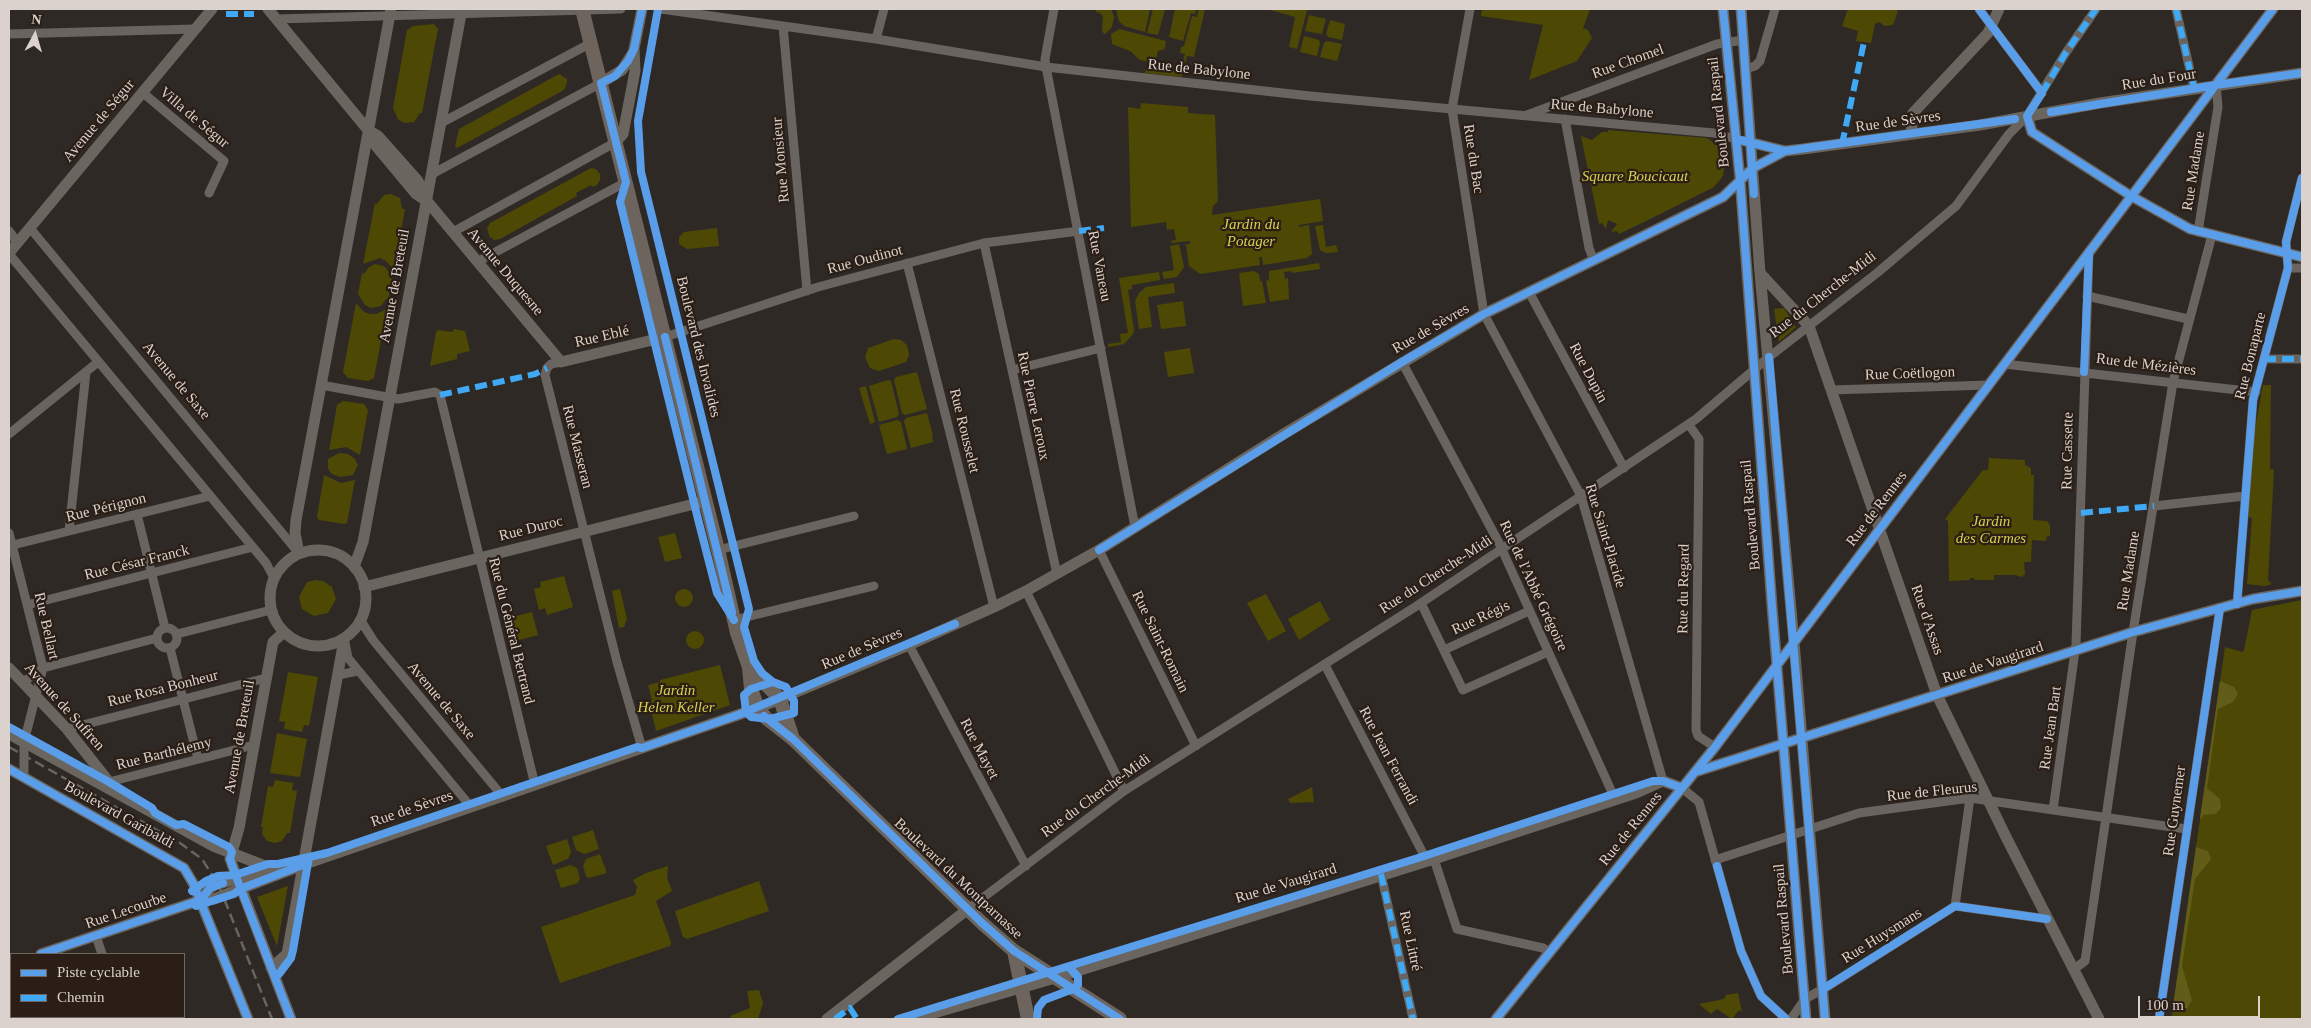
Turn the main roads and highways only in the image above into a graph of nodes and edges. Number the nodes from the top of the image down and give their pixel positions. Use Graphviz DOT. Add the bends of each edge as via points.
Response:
graph roads {
  1 [pos="212,9"];
  2 [pos="268,9"];
  3 [pos="583,9"];
  4 [pos="642,9"];
  5 [pos="1723,9"];
  6 [pos="1741,9"];
  7 [pos="1999,9"];
  8 [pos="2273,9"];
  9 [pos="462,11"];
  10 [pos="390,12"];
  11 [pos="634,49"];
  12 [pos="2302,74"];
  13 [pos="600,83"];
  14 [pos="2216,85"];
  15 [pos="2027,116"];
  16 [pos="368,130"];
  17 [pos="1911,134"];
  18 [pos="1736,139"];
  19 [pos="616,142"];
  20 [pos="1751,142"];
  21 [pos="1785,151"];
  22 [pos="1753,168"];
  23 [pos="1740,179"];
  24 [pos="2130,196"];
  25 [pos="427,201"];
  26 [pos="9,253"];
  27 [pos="2302,257"];
  28 [pos="1760,273"];
  29 [pos="1746,274"];
  30 [pos="664,337"];
  31 [pos="561,362"];
  32 [pos="706,501"];
  33 [pos="1879,529"];
  34 [pos="299,553"];
  35 [pos="354,567"];
  36 [pos="364,587"];
  37 [pos="2302,591"];
  38 [pos="284,632"];
  39 [pos="344,640"];
  40 [pos="1794,642"];
  41 [pos="1777,666"];
  42 [pos="9,668"];
  43 [pos="749,668"];
  44 [pos="1937,695"];
  45 [pos="780,699"];
  46 [pos="758,708"];
  47 [pos="9,734"];
  48 [pos="1802,737"];
  49 [pos="793,739"];
  50 [pos="1783,743"];
  51 [pos="1715,747"];
  52 [pos="1736,758"];
  53 [pos="9,769"];
  54 [pos="1695,772"];
  55 [pos="111,786"];
  56 [pos="1682,788"];
  57 [pos="232,852"];
  58 [pos="305,864"];
  59 [pos="273,868"];
  60 [pos="239,884"];
  61 [pos="215,885"];
  62 [pos="200,900"];
  63 [pos="968,910"];
  64 [pos="1014,951"];
  65 [pos="56,952"];
  66 [pos="271,968"];
  67 [pos="1055,978"];
  68 [pos="1022,986"];
  69 [pos="927,1017"];
  70 [pos="248,1019"];
  71 [pos="291,1019"];
  72 [pos="827,1019"];
  73 [pos="914,1019"];
  74 [pos="1028,1019"];
  75 [pos="1120,1019"];
  76 [pos="1496,1019"];
  77 [pos="1806,1019"];
  78 [pos="1825,1019"];
  79 [pos="2098,1019"];
  1 -- 26 [label="main road, Avenue de Ségur"];
  2 -- 16 [label="main road, Avenue Duquesne"];
  3 -- 13 [label="main road, Boulevard des Invalides"];
  4 -- 11 [label="main road"];
  5 -- 18 [label="main road, Boulevard Raspail"];
  6 -- 20 [label="main road, Boulevard Raspail"];
  7 -- 17 [label="main road" via="1988,33 1913,113"];
  8 -- 14 [label="main road, Rue de Rennes"];
  9 -- 25 [label="main road, Avenue de Breteuil"];
  10 -- 16 [label="main road"];
  11 -- 13 [label="main road" via="622,70"];
  11 -- 19 [label="main road" via="635,71 623,134"];
  12 -- 14 [label="main road, Rue du Four"];
  13 -- 19 [label="main road, Boulevard des Invalides"];
  14 -- 15 [label="main road, Rue du Four"];
  14 -- 24 [label="main road, Rue de Rennes"];
  15 -- 17 [label="main road, Rue de Sèvres"];
  15 -- 24 [label="main road" via="2032,132"];
  16 -- 25 [label="main road, Avenue Duquesne" via="376,146 416,194"];
  16 -- 34 [label="main road" via="296,520"];
  17 -- 21 [label="main road, Rue de Sèvres"];
  18 -- 20 [label="main road, Rue de Sèvres"];
  18 -- 23 [label="main road, Boulevard Raspail"];
  19 -- 30 [label="main road, Boulevard des Invalides"];
  20 -- 21 [label="main road, Rue de Sèvres"];
  20 -- 22 [label="main road, Boulevard Raspail"];
  21 -- 22 [label="main road, Rue de Sèvres"];
  22 -- 23 [label="main road, Rue de Sèvres"];
  22 -- 28 [label="main road, Boulevard Raspail"];
  23 -- 29 [label="main road, Boulevard Raspail"];
  23 -- 45 [label="main road, Rue de Sèvres" via="1723,197 1484,314 1100,550 1026,591"];
  24 -- 27 [label="main road" via="2198,232"];
  24 -- 33 [label="main road, Rue de Rennes"];
  25 -- 31 [label="main road, Avenue Duquesne"];
  25 -- 35 [label="main road, Avenue de Breteuil" via="363,542"];
  28 -- 29 [label="main road"];
  28 -- 33 [label="main road, Rue d'Assas" via="1809,326"];
  28 -- 40 [label="main road, Boulevard Raspail"];
  29 -- 41 [label="main road, Boulevard Raspail"];
  30 -- 31 [label="main road, Rue Eblé"];
  30 -- 32 [label="main road, Boulevard des Invalides"];
  32 -- 36 [label="main road, Rue Duroc"];
  32 -- 43 [label="main road, Boulevard des Invalides" via="734,620"];
  33 -- 40 [label="main road, Rue de Rennes"];
  33 -- 44 [label="main road, Rue d'Assas"];
  34 -- 35 [label="main road" via="331,552"];
  34 -- 38 [label="main road" via="285,563 274,578 270,594 271,610"];
  35 -- 36 [label="main road"];
  36 -- 39 [label="main road" via="366,599 361,621"];
  37 -- 44 [label="main road, Rue de Vaugirard" via="2220,608 2133,632"];
  38 -- 39 [label="main road" via="294,640 313,646"];
  38 -- 57 [label="main road, Avenue de Breteuil" via="273,642"];
  39 -- 58 [label="main road"];
  40 -- 41 [label="main road, Rue de Rennes"];
  40 -- 48 [label="main road, Boulevard Raspail"];
  41 -- 50 [label="main road, Boulevard Raspail"];
  41 -- 51 [label="main road, Rue de Rennes"];
  42 -- 55 [label="main road, Avenue de Suffren" via="67,728"];
  43 -- 45 [label="main road, Boulevard des Invalides"];
  43 -- 46 [label="main road, Boulevard des Invalides" via="751,689"];
  44 -- 48 [label="main road, Rue de Vaugirard"];
  44 -- 79 [label="main road, Rue d'Assas"];
  45 -- 46 [label="main road, Rue de Sèvres"];
  45 -- 49 [label="main road, Boulevard du Montparnasse"];
  46 -- 49 [label="main road, Boulevard du Montparnasse"];
  46 -- 58 [label="main road, Rue de Sèvres"];
  47 -- 55 [label="main road, Boulevard Garibaldi"];
  48 -- 50 [label="main road, Rue de Vaugirard"];
  48 -- 78 [label="main road, Boulevard Raspail"];
  49 -- 63 [label="main road, Boulevard du Montparnasse"];
  50 -- 52 [label="main road, Rue de Vaugirard"];
  50 -- 77 [label="main road, Boulevard Raspail"];
  51 -- 52 [label="main road"];
  51 -- 54 [label="main road, Rue de Rennes"];
  52 -- 54 [label="main road, Rue de Vaugirard"];
  53 -- 62 [label="main road, Boulevard Garibaldi" via="179,864 191,877"];
  54 -- 56 [label="main road, Rue de Rennes"];
  55 -- 57 [label="main road, Boulevard Garibaldi" via="213,846"];
  56 -- 67 [label="main road, Rue de Vaugirard" via="1663,781 1431,860"];
  56 -- 76 [label="main road, Rue de Rennes"];
  57 -- 59 [label="main road, Boulevard Garibaldi"];
  57 -- 60 [label="main road" via="230,859"];
  58 -- 59 [label="main road, Rue de Sèvres"];
  58 -- 60 [label="main road, Rue de Sèvres"];
  58 -- 66 [label="main road" via="287,954"];
  59 -- 60 [label="main road, Rue de Sèvres"];
  60 -- 61 [label="main road, Rue de Sèvres"];
  60 -- 62 [label="main road, Rue de Sèvres" via="214,899"];
  60 -- 66 [label="main road"];
  61 -- 62 [label="main road, Rue Lecourbe"];
  62 -- 65 [label="main road, Rue Lecourbe"];
  62 -- 70 [label="main road, Boulevard Garibaldi"];
  63 -- 64 [label="main road, Boulevard du Montparnasse"];
  63 -- 72 [label="main road, Rue du Cherche-Midi"];
  64 -- 67 [label="main road, Boulevard du Montparnasse"];
  64 -- 68 [label="main road, Boulevard du Montparnasse"];
  66 -- 71 [label="main road"];
  67 -- 68 [label="main road, Rue de Vaugirard"];
  67 -- 75 [label="main road, Boulevard du Montparnasse"];
  68 -- 69 [label="main road, Rue de Vaugirard"];
  68 -- 74 [label="main road, Boulevard du Montparnasse"];
  69 -- 73 [label="main road, Rue de Vaugirard"];
}
